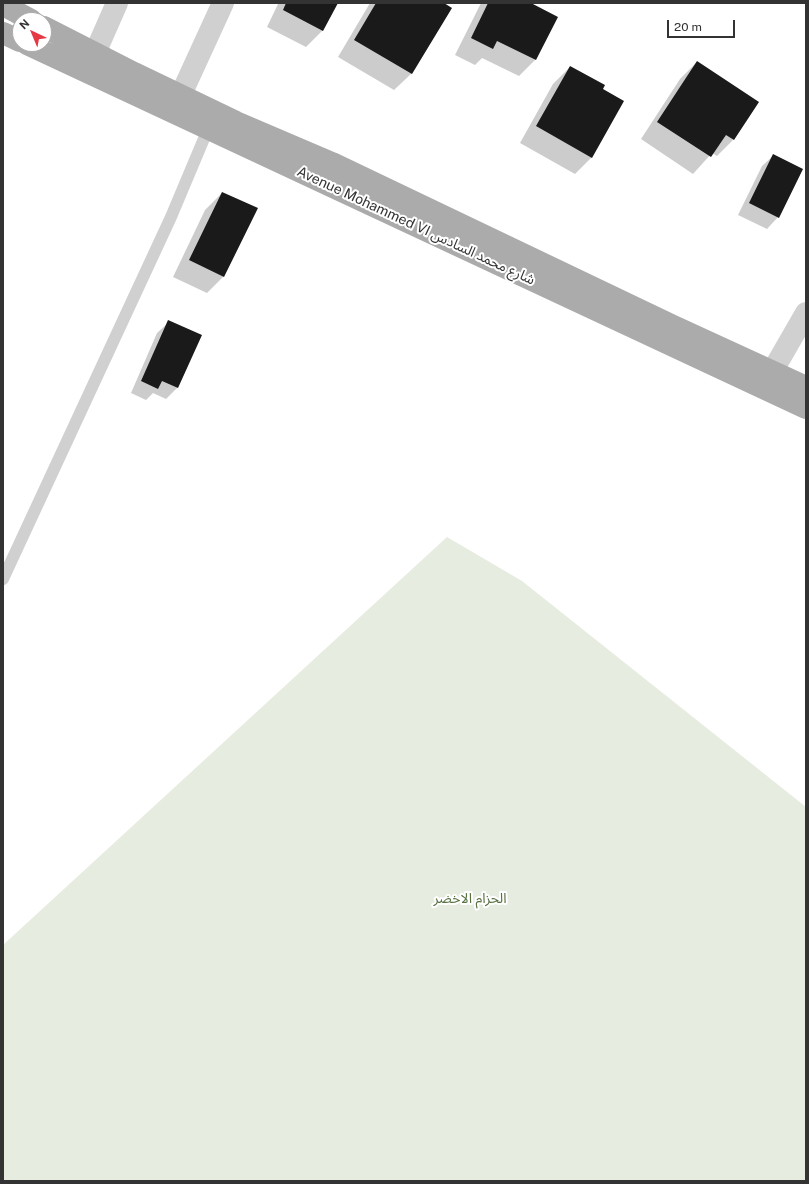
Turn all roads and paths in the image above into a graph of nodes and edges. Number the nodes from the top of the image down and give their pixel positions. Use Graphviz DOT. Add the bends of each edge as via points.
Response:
graph roads {
  1 [pos="117,3"];
  2 [pos="223,3"];
  3 [pos="3,5"];
  4 [pos="16,12"];
  5 [pos="52,31"];
  6 [pos="46,52"];
  7 [pos="95,53"];
  8 [pos="176,104"];
  9 [pos="208,129"];
  10 [pos="806,313"];
  11 [pos="772,372"];
  12 [pos="806,387"];
  13 [pos="806,408"];
  14 [pos="3,580"];
  1 -- 7 [label="street"];
  2 -- 8 [label="street"];
  3 -- 4 [label="main road"];
  5 -- 7 [label="main road, Avenue Mohammed VI شارع محمد السادس"];
  6 -- 8 [label="main road, Avenue Mohammed VI شارع محمد السادس"];
  7 -- 8 [label="main road, Avenue Mohammed VI شارع محمد السادس"];
  8 -- 9 [label="main road, Avenue Mohammed VI شارع محمد السادس"];
  8 -- 11 [label="main road, Avenue Mohammed VI شارع محمد السادس" via="236,122 332,163"];
  9 -- 13 [label="main road, Avenue Mohammed VI شارع محمد السادس"];
  9 -- 14 [label="lane" via="168,224"];
  10 -- 11 [label="street"];
  11 -- 12 [label="main road, Avenue Mohammed VI شارع محمد السادس"];
}
